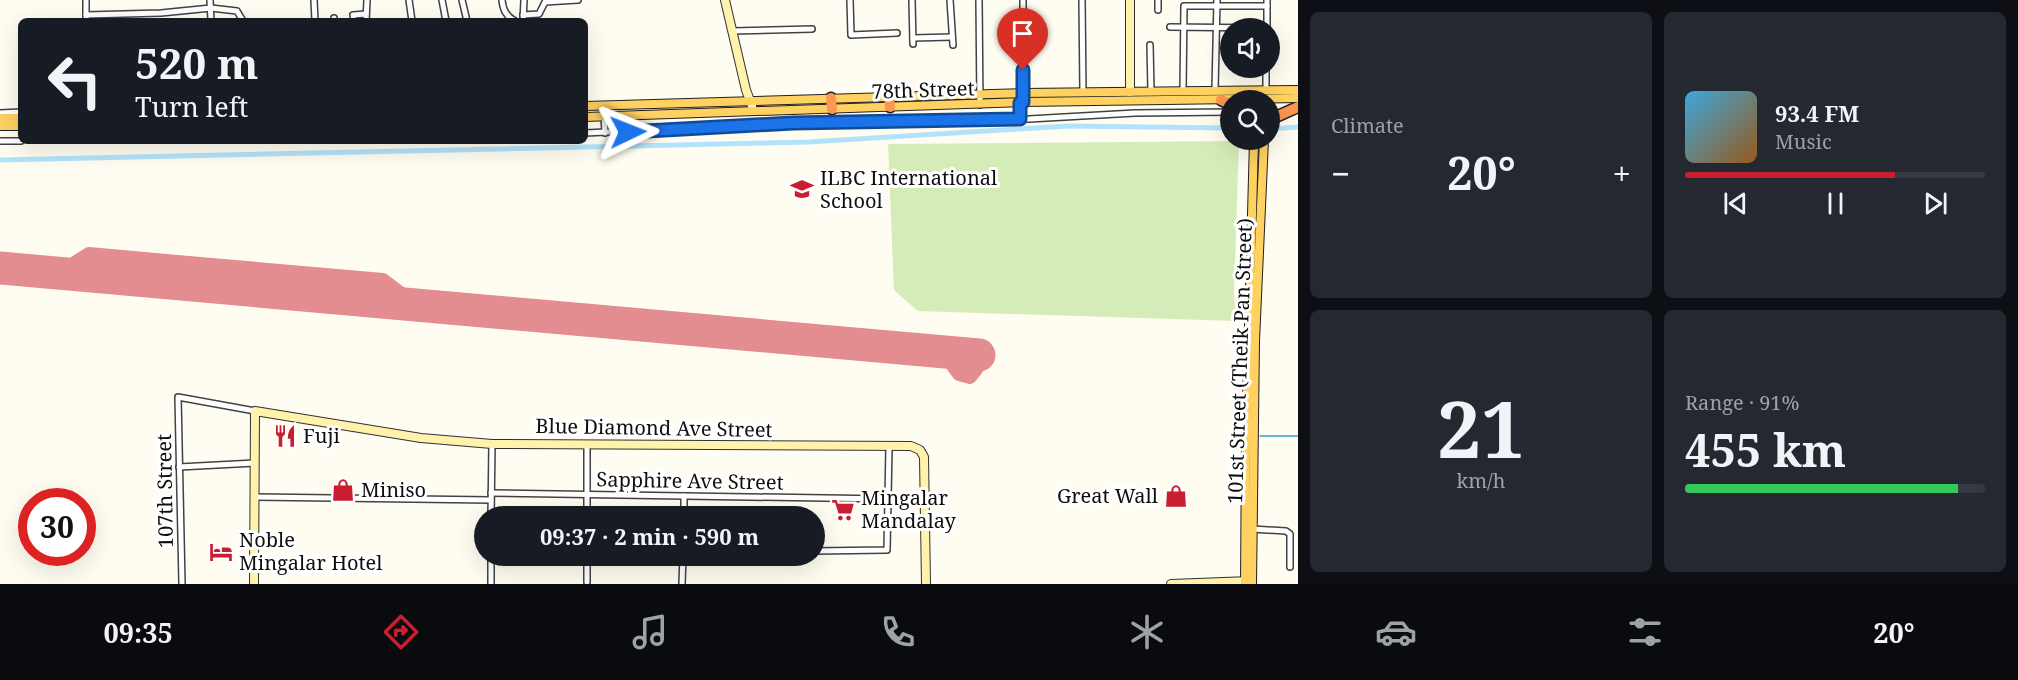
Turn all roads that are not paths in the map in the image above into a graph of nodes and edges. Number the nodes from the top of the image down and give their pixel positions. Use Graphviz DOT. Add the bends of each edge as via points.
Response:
graph roads {
  1 [pos="86,0"];
  2 [pos="210,0"];
  3 [pos="314,0"];
  4 [pos="368,0"];
  5 [pos="409,0"];
  6 [pos="442,0"];
  7 [pos="462,0"];
  8 [pos="502,0"];
  9 [pos="524,0"];
  10 [pos="578,0"];
  11 [pos="725,0"];
  12 [pos="850,0"];
  13 [pos="912,0"];
  14 [pos="950,0"];
  15 [pos="979,0"];
  16 [pos="1023,0"];
  17 [pos="1082,0"];
  18 [pos="1130,0"];
  19 [pos="1158,0"];
  20 [pos="554,1"];
  21 [pos="1217,3"];
  22 [pos="1267,3"];
  23 [pos="211,8"];
  24 [pos="1158,10"];
  25 [pos="366,14"];
  26 [pos="86,18"];
  27 [pos="211,18"];
  28 [pos="241,18"];
  29 [pos="315,18"];
  30 [pos="354,18"];
  31 [pos="366,18"];
  32 [pos="412,18"];
  33 [pos="445,18"];
  34 [pos="466,18"];
  35 [pos="509,18"];
  36 [pos="523,18"];
  37 [pos="1170,27"];
  38 [pos="1184,27"];
  39 [pos="1216,28"];
  40 [pos="812,29"];
  41 [pos="732,31"];
  42 [pos="897,33"];
  43 [pos="952,37"];
  44 [pos="953,45"];
  45 [pos="1150,45"];
  46 [pos="1221,90"];
  47 [pos="1298,90"];
  48 [pos="1151,91"];
  49 [pos="1183,91"];
  50 [pos="1083,92"];
  51 [pos="1280,93"];
  52 [pos="980,94"];
  53 [pos="1130,96"];
  54 [pos="1280,97"];
  55 [pos="1220,98"];
  56 [pos="1220,98"];
  57 [pos="1298,98"];
  58 [pos="1022,99"];
  59 [pos="750,100"];
  60 [pos="889,102"];
  61 [pos="832,104"];
  62 [pos="980,105"];
  63 [pos="588,106"];
  64 [pos="1298,107"];
  65 [pos="754,110"];
  66 [pos="18,112"];
  67 [pos="1220,112"];
  68 [pos="0,113"];
  69 [pos="1123,114"];
  70 [pos="1280,115"];
  71 [pos="604,116"];
  72 [pos="588,117"];
  73 [pos="0,118"];
  74 [pos="18,118"];
  75 [pos="1020,119"];
  76 [pos="0,126"];
  77 [pos="18,126"];
  78 [pos="588,133"];
  79 [pos="605,133"];
  80 [pos="0,141"];
  81 [pos="18,141"];
  82 [pos="1254,150"];
  83 [pos="1264,150"];
  84 [pos="255,411"];
  85 [pos="492,444"];
  86 [pos="587,444"];
  87 [pos="889,447"];
  88 [pos="255,463"];
  89 [pos="180,466"];
  90 [pos="491,493"];
  91 [pos="587,494"];
  92 [pos="255,496"];
  93 [pos="684,496"];
  94 [pos="888,499"];
  95 [pos="491,500"];
  96 [pos="491,506"];
  97 [pos="587,506"];
  98 [pos="684,506"];
  99 [pos="1252,529"];
  100 [pos="825,551"];
  101 [pos="491,566"];
  102 [pos="587,566"];
  103 [pos="683,566"];
  104 [pos="1290,567"];
  105 [pos="587,582"];
  106 [pos="1248,582"];
  107 [pos="182,584"];
  108 [pos="255,584"];
  109 [pos="491,584"];
  110 [pos="682,584"];
  111 [pos="926,584"];
  112 [pos="1171,584"];
  1 -- 26 [label="street"];
  2 -- 23 [label="street"];
  3 -- 29 [label="street"];
  4 -- 25 [label="street"];
  5 -- 32 [label="street"];
  6 -- 33 [label="street"];
  7 -- 34 [label="street"];
  8 -- 35 [label="street"];
  9 -- 36 [label="street"];
  10 -- 20 [label="street"];
  11 -- 41 [label="street"];
  12 -- 42 [label="street" via="851,35"];
  13 -- 43 [label="street" via="913,41"];
  14 -- 43 [label="street"];
  15 -- 52 [label="street"];
  16 -- 58 [label="street"];
  17 -- 50 [label="street"];
  18 -- 53 [label="street"];
  19 -- 24 [label="street"];
  20 -- 36 [label="street" via="543,4 539,14"];
  21 -- 22 [label="street"];
  21 -- 38 [label="street" via="1184,6"];
  21 -- 39 [label="street"];
  22 -- 39 [label="street" via="1267,28"];
  23 -- 26 [label="street"];
  23 -- 27 [label="street"];
  23 -- 28 [label="street" via="237,11"];
  25 -- 30 [label="street" via="353,15"];
  25 -- 31 [label="street"];
  37 -- 38 [label="street"];
  38 -- 39 [label="street"];
  38 -- 49 [label="street"];
  39 -- 46 [label="street"];
  40 -- 41 [label="street"];
  41 -- 59 [label="street"];
  43 -- 44 [label="street"];
  45 -- 48 [label="street"];
  47 -- 51 [label="main road, 78th Street"];
  48 -- 49 [label="main road, 78th Street"];
  48 -- 53 [label="main road, 78th Street"];
  49 -- 56 [label="main road, 78th Street"];
  50 -- 53 [label="main road, 78th Street"];
  50 -- 58 [label="main road, 78th Street"];
  52 -- 58 [label="main road, 78th Street"];
  52 -- 60 [label="main road, 78th Street"];
  52 -- 62 [label="street"];
  53 -- 55 [label="main road, 78th Street"];
  53 -- 58 [label="main road, 78th Street"];
  53 -- 69 [label="street"];
  54 -- 57 [label="main road, 78th Street"];
  58 -- 62 [label="main road, 78th Street"];
  58 -- 75 [label="street"];
  59 -- 61 [label="main road, 78th Street"];
  59 -- 63 [label="main road, 78th Street"];
  59 -- 65 [label="street"];
  60 -- 61 [label="main road, 78th Street"];
  60 -- 62 [label="main road, 78th Street"];
  61 -- 65 [label="main road, 78th Street"];
  64 -- 70 [label="highway"];
  65 -- 71 [label="main road, 78th Street"];
  66 -- 68 [label="street"];
  67 -- 69 [label="street"];
  69 -- 75 [label="street"];
  71 -- 72 [label="main road, 78th Street"];
  71 -- 79 [label="street"];
  73 -- 74 [label="main road"];
  75 -- 79 [label="street" via="793,123"];
  76 -- 77 [label="main road"];
  78 -- 79 [label="street"];
  80 -- 81 [label="street"];
  82 -- 106 [label="main road, 101st Street (Theik Pan Street)" via="1246,437"];
  83 -- 99 [label="main road, 101st Street (Theik Pan Street)"];
  84 -- 85 [label="street, Blue Diamond Ave Street" via="421,438"];
  84 -- 88 [label="street"];
  84 -- 89 [label="street, 107th Street" via="178,397"];
  85 -- 86 [label="street, Blue Diamond Ave Street"];
  85 -- 90 [label="street"];
  86 -- 87 [label="street, Blue Diamond Ave Street"];
  86 -- 91 [label="street"];
  87 -- 94 [label="street"];
  87 -- 111 [label="street, Blue Diamond Ave Street" via="911,446 924,457"];
  88 -- 89 [label="street"];
  88 -- 92 [label="street"];
  89 -- 107 [label="street, 107th Street"];
  90 -- 91 [label="street, Sapphire Ave Street"];
  90 -- 95 [label="street"];
  91 -- 93 [label="street, Sapphire Ave Street"];
  91 -- 97 [label="street"];
  92 -- 95 [label="street"];
  92 -- 108 [label="street"];
  93 -- 94 [label="street, Sapphire Ave Street"];
  93 -- 98 [label="street"];
  94 -- 100 [label="street" via="886,551"];
  95 -- 96 [label="street"];
  99 -- 104 [label="street" via="1287,531"];
  99 -- 106 [label="main road, 101st Street (Theik Pan Street)"];
  101 -- 109 [label="street"];
  102 -- 105 [label="street"];
  103 -- 110 [label="street"];
  106 -- 112 [label="street"];
}
